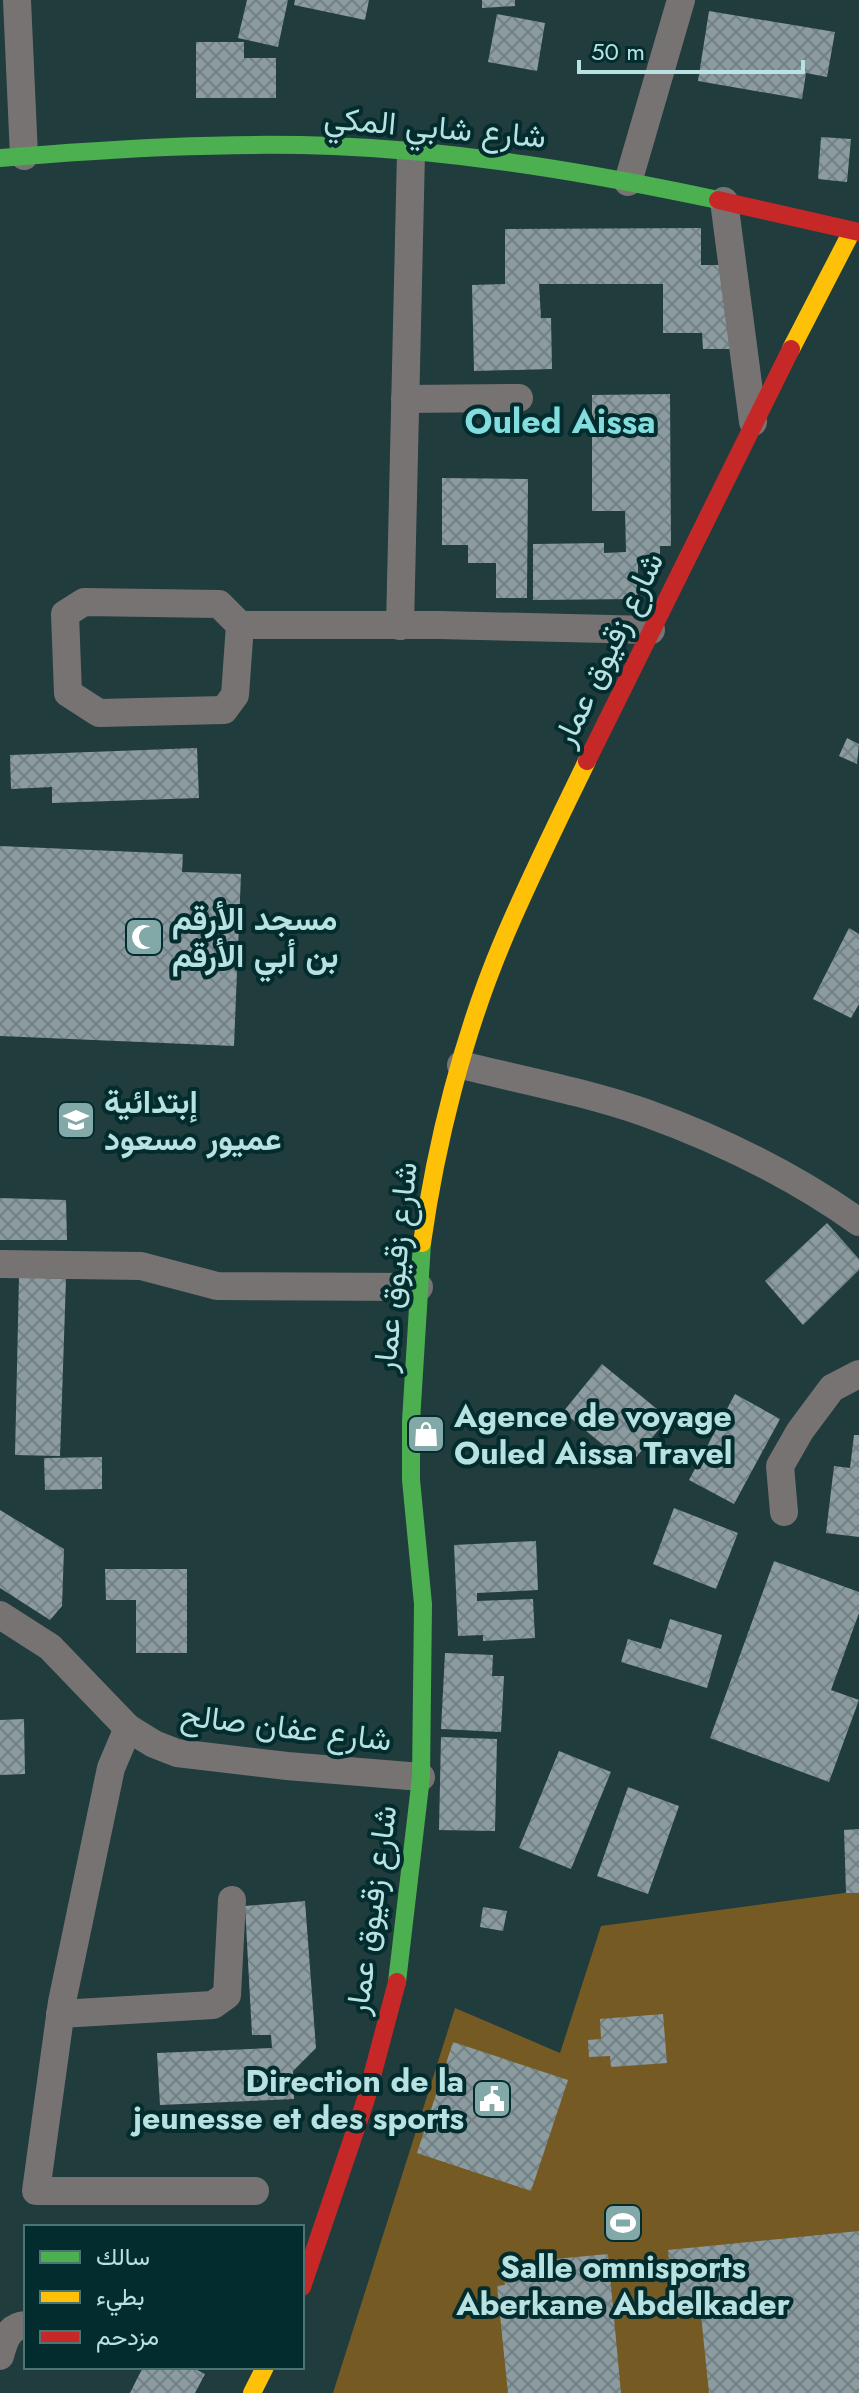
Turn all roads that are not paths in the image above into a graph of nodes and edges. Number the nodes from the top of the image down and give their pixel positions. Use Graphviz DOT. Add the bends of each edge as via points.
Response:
graph roads {
  1 [pos="17,0"];
  2 [pos="681,0"];
  3 [pos="411,153"];
  4 [pos="12,157"];
  5 [pos="628,182"];
  6 [pos="724,201"];
  7 [pos="856,232"];
  8 [pos="519,398"];
  9 [pos="405,399"];
  10 [pos="753,422"];
  11 [pos="240,625"];
  12 [pos="400,626"];
  13 [pos="651,630"];
  14 [pos="461,1065"];
  15 [pos="859,1222"];
  16 [pos="0,1264"];
  17 [pos="419,1287"];
  18 [pos="859,1374"];
  19 [pos="784,1512"];
  20 [pos="0,1615"];
  21 [pos="128,1728"];
  22 [pos="421,1777"];
  23 [pos="232,1900"];
  24 [pos="60,2014"];
  25 [pos="255,2191"];
  26 [pos="304,2281"];
  27 [pos="24,2325"];
  28 [pos="0,2356"];
  29 [pos="264,2369"];
  30 [pos="252,2393"];
  1 -- 4 [label="street"];
  2 -- 5 [label="street"];
  3 -- 4 [label="main road, شارع شابي المكي" via="334,146 153,146"];
  3 -- 5 [label="main road, شارع شابي المكي" via="510,161"];
  3 -- 9 [label="street"];
  5 -- 6 [label="main road, شارع شابي المكي"];
  6 -- 7 [label="main road, شارع شابي المكي"];
  6 -- 10 [label="street"];
  7 -- 10 [label="main road, شارع زقيوق عمار"];
  8 -- 9 [label="street"];
  9 -- 12 [label="street"];
  10 -- 13 [label="main road, شارع زقيوق عمار"];
  11 -- 11 [label="street" via="219,604 84,602 65,614 68,693 99,713 224,710 235,695"];
  11 -- 12 [label="street"];
  12 -- 13 [label="street"];
  13 -- 14 [label="main road, شارع زقيوق عمار" via="501,945"];
  14 -- 15 [label="street" via="644,1113 723,1144"];
  14 -- 17 [label="main road, شارع زقيوق عمار" via="431,1178"];
  16 -- 17 [label="street" via="141,1266 217,1286"];
  17 -- 22 [label="main road, شارع زقيوق عمار" via="411,1480 423,1604"];
  18 -- 19 [label="street" via="832,1388 780,1466"];
  20 -- 21 [label="street, شارع عفان صالح" via="50,1647"];
  21 -- 22 [label="street, شارع عفان صالح" via="177,1753"];
  21 -- 24 [label="street" via="111,1768"];
  22 -- 26 [label="main road, شارع زقيوق عمار" via="396,1988 366,2099"];
  23 -- 24 [label="street" via="227,1995 221,2001"];
  24 -- 25 [label="street" via="36,2191"];
  27 -- 28 [label="street" via="6,2336"];
  29 -- 30 [label="main road"];
}
